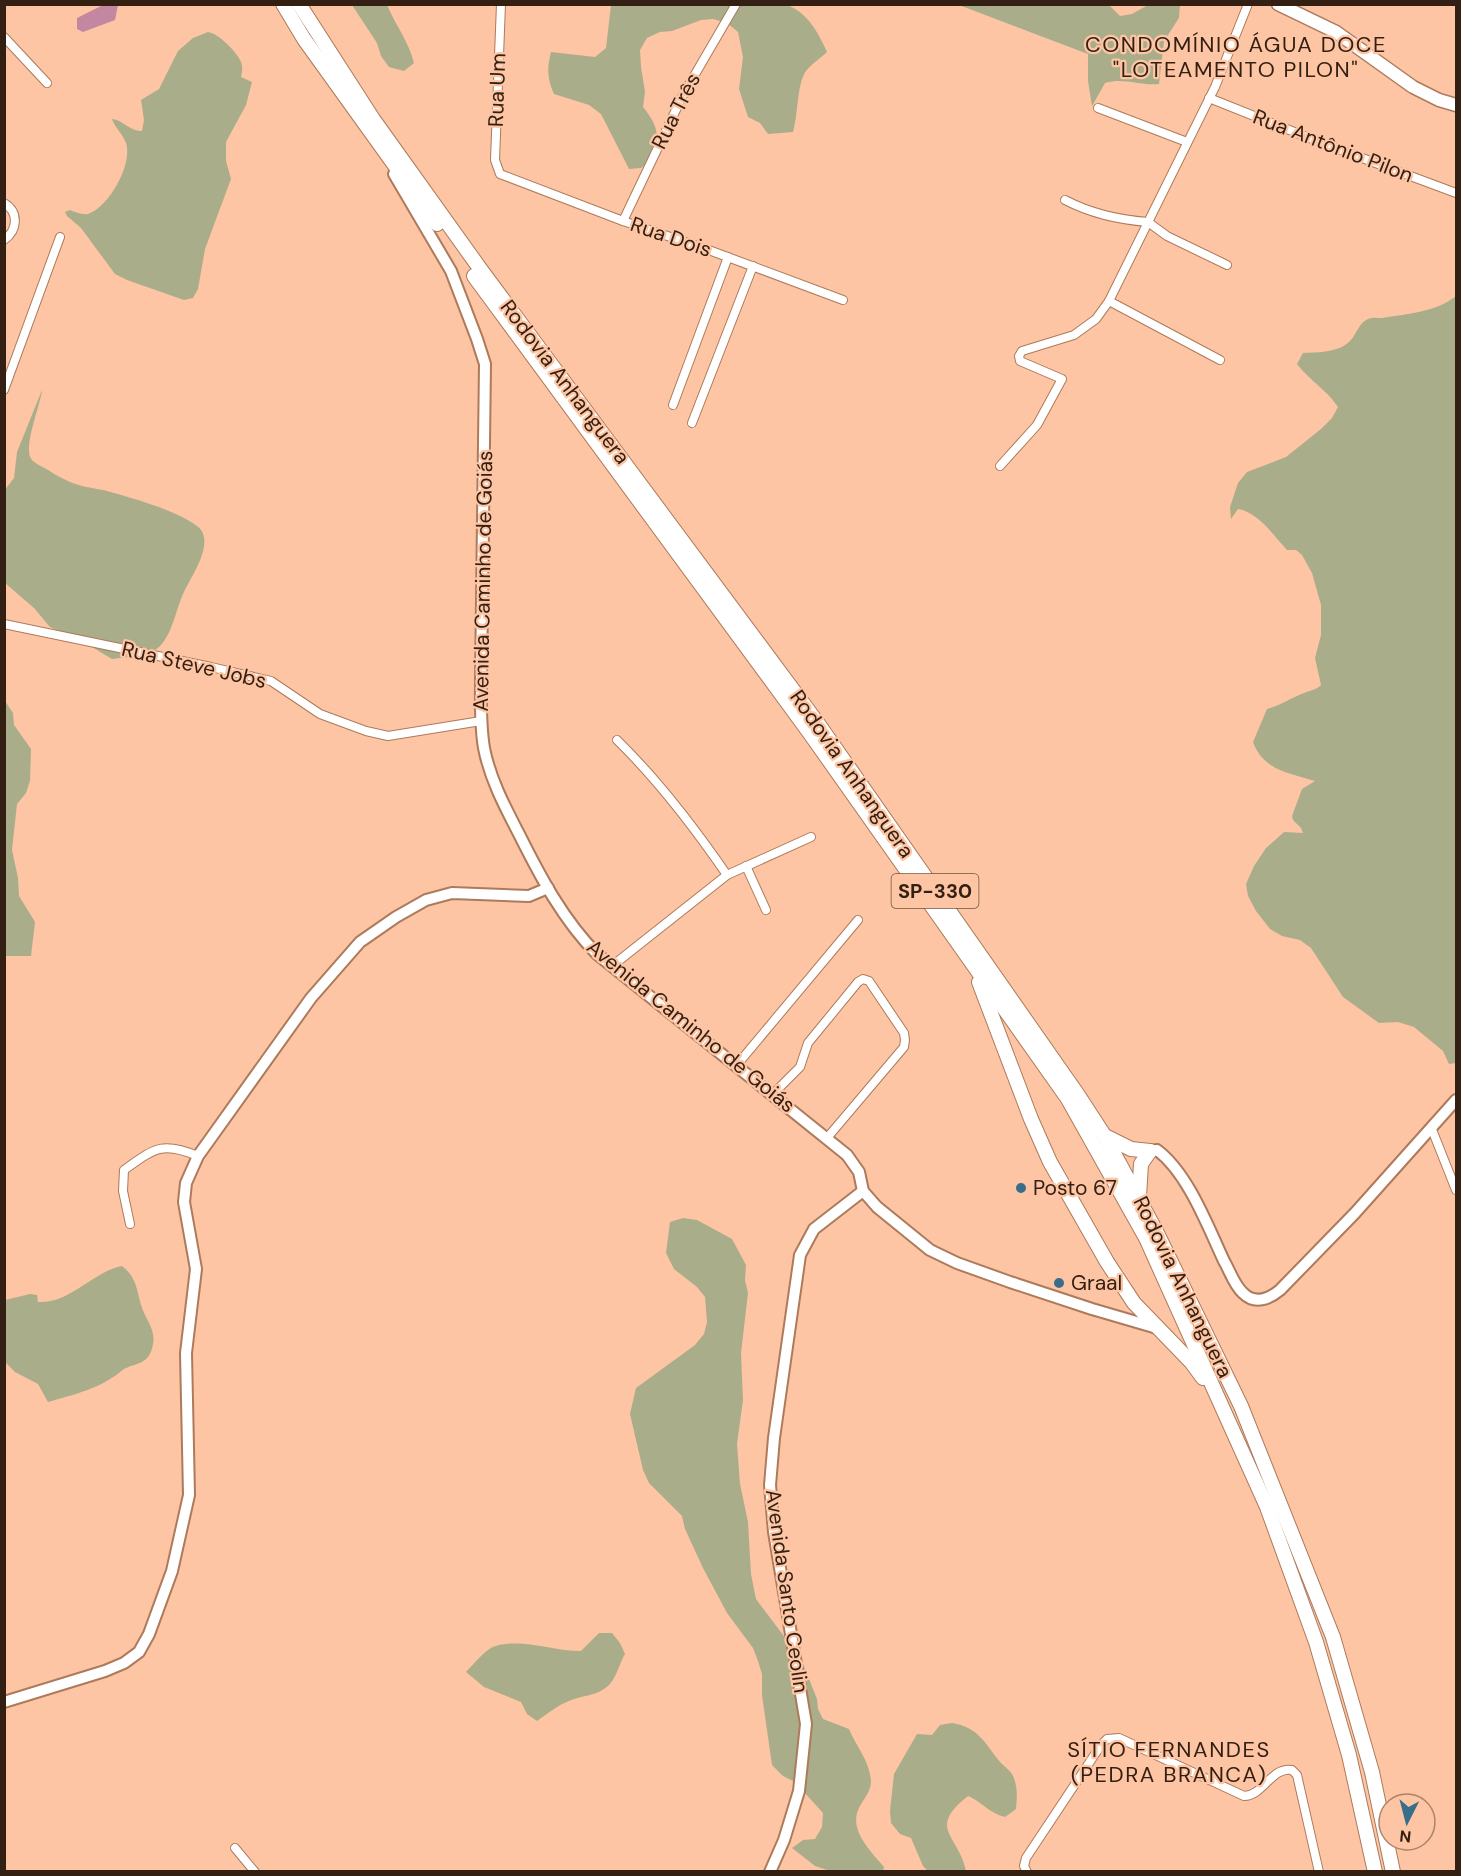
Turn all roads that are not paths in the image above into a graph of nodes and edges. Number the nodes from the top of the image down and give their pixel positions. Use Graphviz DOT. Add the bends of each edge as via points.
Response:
graph roads {
  1 [pos="283,4"];
  2 [pos="299,4"];
  3 [pos="501,4"];
  4 [pos="736,4"];
  5 [pos="1248,4"];
  6 [pos="1278,4"];
  7 [pos="4,37"];
  8 [pos="48,83"];
  9 [pos="1209,98"];
  10 [pos="1456,105"];
  11 [pos="1098,108"];
  12 [pos="366,125"];
  13 [pos="1187,142"];
  14 [pos="500,174"];
  15 [pos="1456,193"];
  16 [pos="1065,200"];
  17 [pos="4,202"];
  18 [pos="623,221"];
  19 [pos="1148,222"];
  20 [pos="60,237"];
  21 [pos="4,240"];
  22 [pos="728,257"];
  23 [pos="1227,265"];
  24 [pos="753,266"];
  25 [pos="843,300"];
  26 [pos="1109,301"];
  27 [pos="1220,360"];
  28 [pos="4,390"];
  29 [pos="673,405"];
  30 [pos="692,423"];
  31 [pos="1000,466"];
  32 [pos="4,624"];
  33 [pos="481,721"];
  34 [pos="617,740"];
  35 [pos="811,837"];
  36 [pos="746,866"];
  37 [pos="727,874"];
  38 [pos="548,888"];
  39 [pos="766,909"];
  40 [pos="858,920"];
  41 [pos="972,963"];
  42 [pos="612,966"];
  43 [pos="736,1066"];
  44 [pos="773,1094"];
  45 [pos="1456,1100"];
  46 [pos="1431,1127"];
  47 [pos="1104,1135"];
  48 [pos="827,1138"];
  49 [pos="1150,1151"];
  50 [pos="198,1156"];
  51 [pos="1456,1190"];
  52 [pos="863,1191"];
  53 [pos="1139,1198"];
  54 [pos="130,1224"];
  55 [pos="1160,1329"];
  56 [pos="1222,1406"];
  57 [pos="4,1702"];
  58 [pos="235,1848"];
  59 [pos="255,1872"];
  60 [pos="770,1872"];
  61 [pos="1028,1872"];
  62 [pos="1319,1872"];
  63 [pos="1375,1872"];
  64 [pos="1393,1872"];
  1 -- 12 [label="highway, Rodovia Anhanguera / SP-330"];
  2 -- 47 [label="highway, Rodovia Anhanguera / SP-330" via="373,119 819,725"];
  3 -- 14 [label="street, Rua Um" via="495,160"];
  4 -- 18 [label="street, Rua Três" via="683,95"];
  5 -- 9 [label="street"];
  6 -- 10 [label="main road" via="1336,32 1413,87"];
  7 -- 8 [label="street"];
  9 -- 13 [label="street"];
  9 -- 15 [label="street, Rua Antônio Pilon"];
  11 -- 13 [label="street"];
  12 -- 33 [label="street, Avenida Caminho de Goiás" via="451,271 485,364"];
  12 -- 41 [label="highway, Rodovia Anhanguera / SP-330" via="809,732"];
  13 -- 19 [label="street"];
  14 -- 18 [label="street, Rua Dois"];
  16 -- 19 [label="street" via="1131,221"];
  17 -- 21 [label="street" via="13,211 15,225"];
  18 -- 22 [label="street, Rua Dois"];
  19 -- 23 [label="street" via="1167,236"];
  19 -- 26 [label="street"];
  20 -- 28 [label="street"];
  22 -- 24 [label="street, Rua Dois"];
  22 -- 29 [label="street"];
  24 -- 25 [label="street, Rua Dois"];
  24 -- 30 [label="street"];
  26 -- 27 [label="street"];
  26 -- 31 [label="street" via="1096,320 1074,335 1022,351 1020,361 1062,379 1036,424"];
  32 -- 33 [label="street, Rua Steve Jobs" via="271,681 320,714 388,736"];
  33 -- 38 [label="street, Avenida Caminho de Goiás" via="499,795"];
  34 -- 37 [label="street" via="648,770"];
  35 -- 36 [label="street"];
  36 -- 37 [label="street"];
  36 -- 39 [label="street"];
  37 -- 42 [label="street"];
  38 -- 42 [label="street, Avenida Caminho de Goiás" via="585,942"];
  38 -- 50 [label="street" via="529,896 452,893 426,900 360,942 311,998"];
  40 -- 43 [label="street"];
  41 -- 55 [label="highway" via="1050,1162 1122,1287"];
  41 -- 56 [label="highway, Rodovia Anhanguera / SP-330" via="1073,1109 1146,1238"];
  42 -- 43 [label="street, Avenida Caminho de Goiás"];
  43 -- 44 [label="street, Avenida Caminho de Goiás"];
  44 -- 48 [label="street, Avenida Caminho de Goiás"];
  44 -- 48 [label="street" via="800,1067 808,1043 858,982 869,981 904,1033 904,1047"];
  45 -- 46 [label="street"];
  46 -- 49 [label="street" via="1297,1273 1272,1297 1262,1300 1243,1293 1171,1163 1157,1150"];
  46 -- 51 [label="street"];
  47 -- 49 [label="highway" via="1123,1146"];
  47 -- 53 [label="highway, Rodovia Anhanguera / SP-330"];
  48 -- 52 [label="street, Avenida Caminho de Goiás" via="859,1172"];
  49 -- 53 [label="highway" via="1141,1164"];
  50 -- 54 [label="street" via="169,1146 146,1154 124,1170 123,1191"];
  50 -- 57 [label="street" via="186,1183 184,1202 196,1269 186,1353 189,1495 168,1582 149,1634 139,1652 124,1663"];
  52 -- 55 [label="street, Avenida Caminho de Goiás" via="930,1250 957,1263"];
  52 -- 60 [label="street, Avenida Santo Ceolin" via="814,1229 800,1255 774,1438 770,1485 774,1532 807,1724 799,1791"];
  53 -- 64 [label="highway, Rodovia Anhanguera / SP-330" via="1241,1406 1334,1637 1372,1772"];
  55 -- 56 [label="highway" via="1192,1363"];
  56 -- 63 [label="highway, Rodovia Anhanguera / SP-330" via="1267,1508 1310,1623 1349,1755"];
  58 -- 59 [label="street"];
  61 -- 62 [label="street" via="1024,1866 1026,1858 1101,1745 1107,1739 1119,1738 1244,1796 1281,1770 1295,1772"];
}
